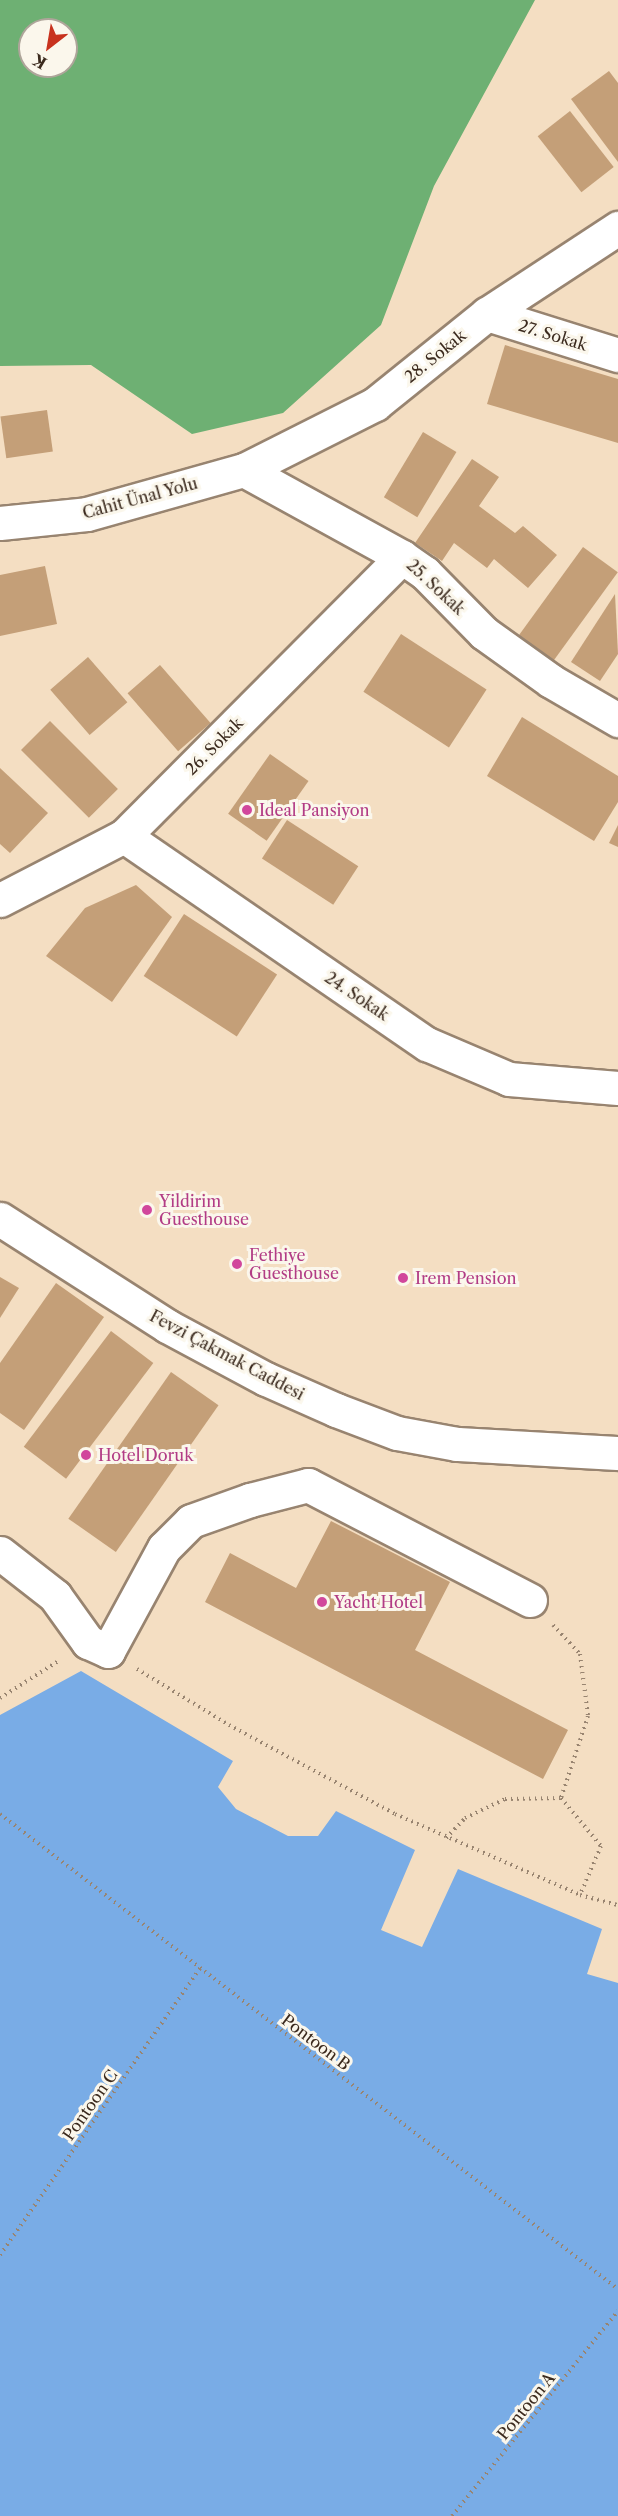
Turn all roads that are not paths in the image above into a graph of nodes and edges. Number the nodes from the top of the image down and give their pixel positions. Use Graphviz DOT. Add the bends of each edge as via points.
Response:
graph roads {
  1 [pos="618,228"];
  2 [pos="487,315"];
  3 [pos="618,355"];
  4 [pos="244,470"];
  5 [pos="0,523"];
  6 [pos="402,556"];
  7 [pos="618,720"];
  8 [pos="124,836"];
  9 [pos="0,900"];
  10 [pos="618,1088"];
  11 [pos="0,1219"];
  12 [pos="618,1453"];
  13 [pos="0,1553"];
  14 [pos="530,1600"];
  1 -- 2 [label="street, 28. Sokak"];
  2 -- 3 [label="street, 27. Sokak"];
  2 -- 4 [label="street, 28. Sokak" via="375,404"];
  4 -- 5 [label="street, Cahit Ünal Yolu" via="87,514"];
  4 -- 6 [label="street, 25. Sokak"];
  6 -- 7 [label="street, 25. Sokak" via="425,573 484,633 551,681"];
  6 -- 8 [label="street, 26. Sokak"];
  8 -- 9 [label="street, 26. Sokak"];
  8 -- 10 [label="street, 24. Sokak" via="428,1044 509,1079"];
  11 -- 12 [label="street, Fevzi Çakmak Caddesi" via="167,1326 266,1379 336,1410 397,1433 457,1444"];
  13 -- 14 [label="street" via="55,1596 98,1647 164,1548 191,1521 308,1485"];
}
